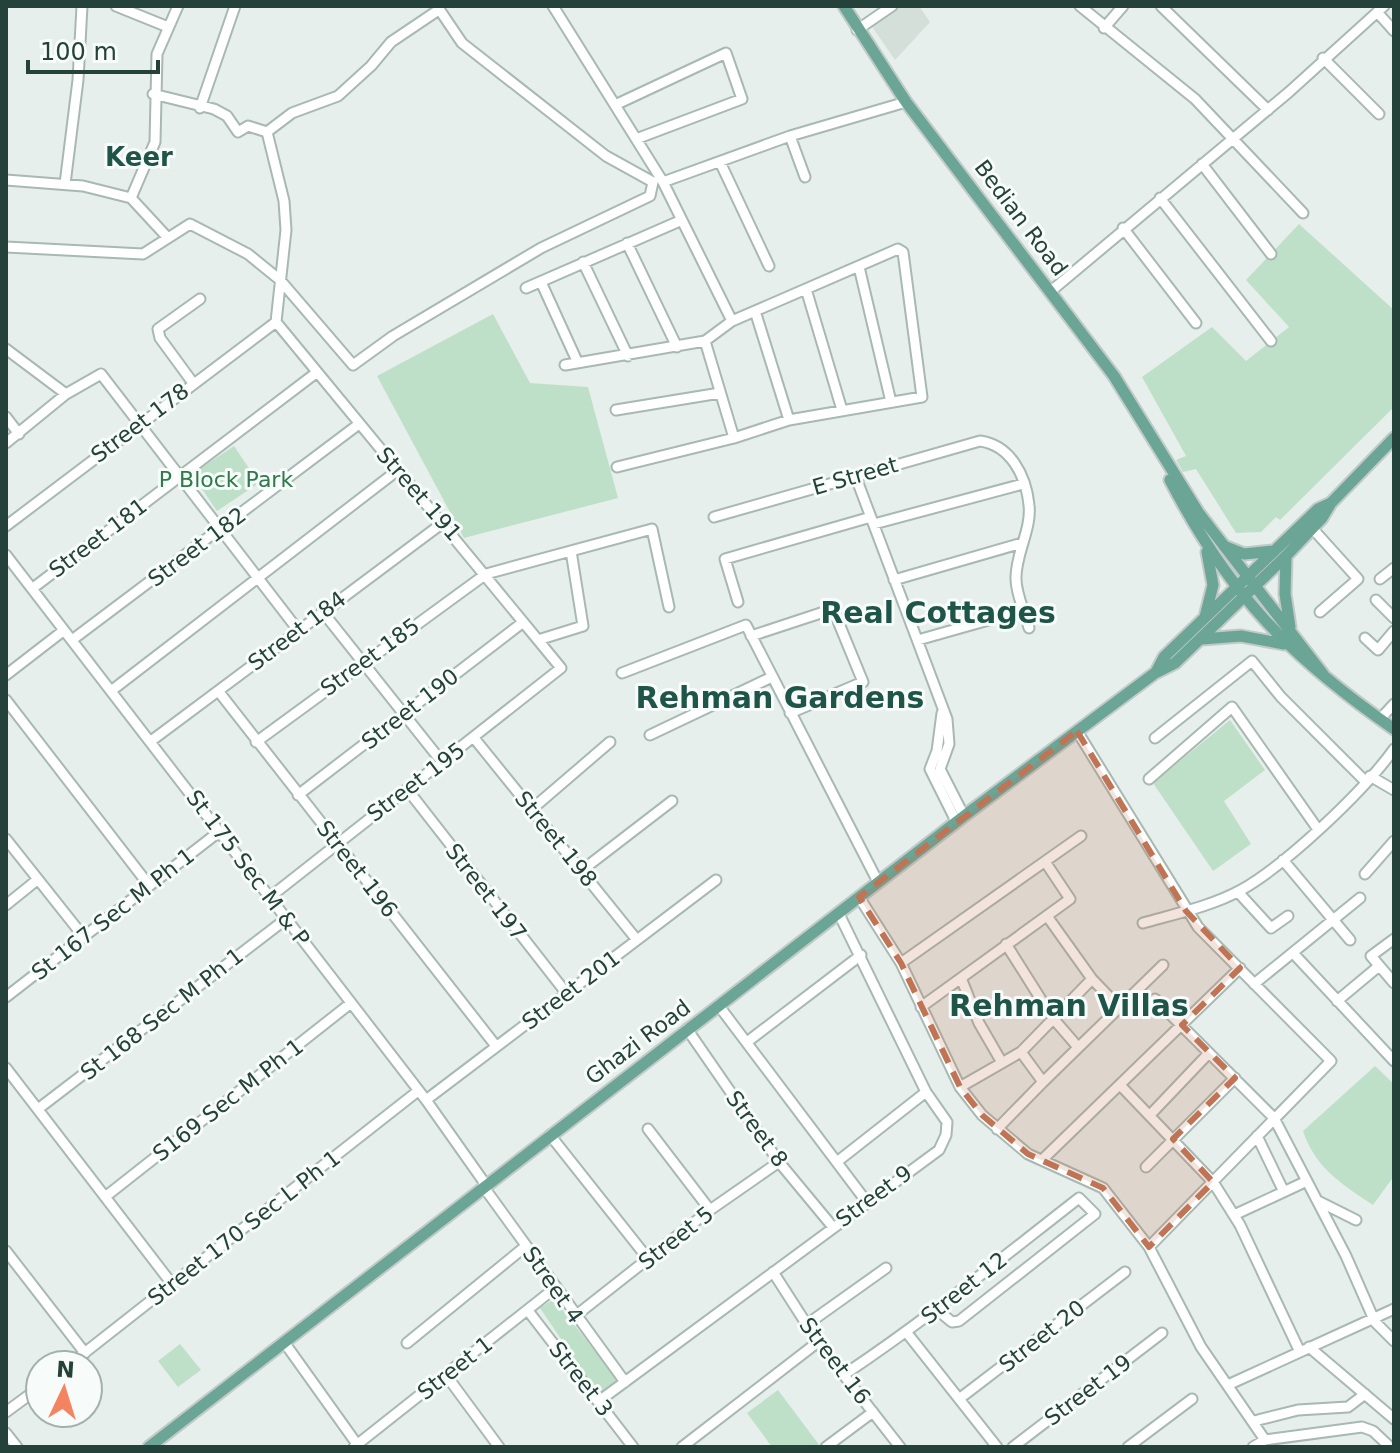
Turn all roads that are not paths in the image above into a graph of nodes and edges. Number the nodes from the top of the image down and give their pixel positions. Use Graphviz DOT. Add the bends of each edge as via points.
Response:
graph roads {
  1 [pos="82,6"];
  2 [pos="116,6"];
  3 [pos="178,6"];
  4 [pos="235,6"];
  5 [pos="553,6"];
  6 [pos="844,6"];
  7 [pos="892,6"];
  8 [pos="1080,6"];
  9 [pos="1123,6"];
  10 [pos="1161,6"];
  11 [pos="437,9"];
  12 [pos="1381,9"];
  13 [pos="168,27"];
  14 [pos="1104,28"];
  15 [pos="857,30"];
  16 [pos="1394,31"];
  17 [pos="1323,58"];
  18 [pos="153,94"];
  19 [pos="906,102"];
  20 [pos="615,105"];
  21 [pos="200,108"];
  22 [pos="1268,110"];
  23 [pos="1379,114"];
  24 [pos="267,132"];
  25 [pos="790,136"];
  26 [pos="636,139"];
  27 [pos="1234,139"];
  28 [pos="720,162"];
  29 [pos="1202,164"];
  30 [pos="805,177"];
  31 [pos="6,180"];
  32 [pos="663,182"];
  33 [pos="65,184"];
  34 [pos="131,198"];
  35 [pos="1160,198"];
  36 [pos="1303,213"];
  37 [pos="682,220"];
  38 [pos="1123,228"];
  39 [pos="168,238"];
  40 [pos="627,243"];
  41 [pos="6,247"];
  42 [pos="1271,254"];
  43 [pos="583,262"];
  44 [pos="769,266"];
  45 [pos="859,267"];
  46 [pos="280,280"];
  47 [pos="541,282"];
  48 [pos="526,288"];
  49 [pos="806,289"];
  50 [pos="1051,291"];
  51 [pos="200,299"];
  52 [pos="755,311"];
  53 [pos="732,321"];
  54 [pos="276,322"];
  55 [pos="1196,323"];
  56 [pos="705,341"];
  57 [pos="1271,341"];
  58 [pos="677,347"];
  59 [pos="6,349"];
  60 [pos="628,356"];
  61 [pos="577,361"];
  62 [pos="565,365"];
  63 [pos="316,373"];
  64 [pos="193,383"];
  65 [pos="720,393"];
  66 [pos="66,394"];
  67 [pos="891,402"];
  68 [pos="616,410"];
  69 [pos="842,410"];
  70 [pos="6,417"];
  71 [pos="789,420"];
  72 [pos="138,424"];
  73 [pos="359,424"];
  74 [pos="19,434"];
  75 [pos="734,438"];
  76 [pos="1394,438"];
  77 [pos="6,443"];
  78 [pos="1161,457"];
  79 [pos="617,467"];
  80 [pos="398,470"];
  81 [pos="855,475"];
  82 [pos="177,477"];
  83 [pos="1023,484"];
  84 [pos="1331,503"];
  85 [pos="714,517"];
  86 [pos="873,520"];
  87 [pos="444,522"];
  88 [pos="6,526"];
  89 [pos="1312,528"];
  90 [pos="220,531"];
  91 [pos="1203,540"];
  92 [pos="1022,543"];
  93 [pos="1224,546"];
  94 [pos="571,551"];
  95 [pos="1280,554"];
  96 [pos="6,555"];
  97 [pos="1393,570"];
  98 [pos="486,574"];
  99 [pos="257,579"];
  100 [pos="1380,579"];
  101 [pos="894,580"];
  102 [pos="1251,582"];
  103 [pos="33,588"];
  104 [pos="1240,592"];
  105 [pos="1376,600"];
  106 [pos="738,602"];
  107 [pos="669,607"];
  108 [pos="1024,610"];
  109 [pos="322,611"];
  110 [pos="1320,612"];
  111 [pos="1205,618"];
  112 [pos="1394,618"];
  113 [pos="522,623"];
  114 [pos="1029,628"];
  115 [pos="298,630"];
  116 [pos="63,631"];
  117 [pos="1394,631"];
  118 [pos="1293,634"];
  119 [pos="751,636"];
  120 [pos="1365,638"];
  121 [pos="1202,639"];
  122 [pos="72,640"];
  123 [pos="538,640"];
  124 [pos="918,640"];
  125 [pos="1285,644"];
  126 [pos="364,661"];
  127 [pos="561,668"];
  128 [pos="622,673"];
  129 [pos="1155,673"];
  130 [pos="1323,674"];
  131 [pos="6,675"];
  132 [pos="772,677"];
  133 [pos="111,691"];
  134 [pos="219,692"];
  135 [pos="6,700"];
  136 [pos="1394,704"];
  137 [pos="790,713"];
  138 [pos="405,714"];
  139 [pos="1380,719"];
  140 [pos="1394,729"];
  141 [pos="1077,731"];
  142 [pos="650,735"];
  143 [pos="474,738"];
  144 [pos="1155,738"];
  145 [pos="151,741"];
  146 [pos="256,742"];
  147 [pos="610,742"];
  148 [pos="1394,749"];
  149 [pos="442,762"];
  150 [pos="1149,779"];
  151 [pos="1368,779"];
  152 [pos="407,789"];
  153 [pos="1394,790"];
  154 [pos="298,795"];
  155 [pos="672,801"];
  156 [pos="532,809"];
  157 [pos="960,818"];
  158 [pos="1317,828"];
  159 [pos="220,831"];
  160 [pos="1081,836"];
  161 [pos="6,839"];
  162 [pos="1394,841"];
  163 [pos="336,843"];
  164 [pos="1390,853"];
  165 [pos="1283,860"];
  166 [pos="1046,863"];
  167 [pos="581,871"];
  168 [pos="1365,874"];
  169 [pos="37,880"];
  170 [pos="716,880"];
  171 [pos="878,882"];
  172 [pos="148,884"];
  173 [pos="1238,892"];
  174 [pos="270,897"];
  175 [pos="859,897"];
  176 [pos="1360,898"];
  177 [pos="6,905"];
  178 [pos="1186,911"];
  179 [pos="839,914"];
  180 [pos="1047,916"];
  181 [pos="1288,916"];
  182 [pos="286,919"];
  183 [pos="1334,920"];
  184 [pos="1143,923"];
  185 [pos="83,936"];
  186 [pos="1394,939"];
  187 [pos="637,940"];
  188 [pos="1350,940"];
  189 [pos="1006,944"];
  190 [pos="1293,953"];
  191 [pos="861,955"];
  192 [pos="901,963"];
  193 [pos="1163,965"];
  194 [pos="1379,966"];
  195 [pos="1240,968"];
  196 [pos="961,978"];
  197 [pos="1092,979"];
  198 [pos="1394,983"];
  199 [pos="1254,984"];
  200 [pos="567,994"];
  201 [pos="6,997"];
  202 [pos="1155,999"];
  203 [pos="1337,1001"];
  204 [pos="351,1003"];
  205 [pos="719,1006"];
  206 [pos="921,1007"];
  207 [pos="1119,1007"];
  208 [pos="1052,1017"];
  209 [pos="1182,1025"];
  210 [pos="687,1029"];
  211 [pos="747,1042"];
  212 [pos="496,1046"];
  213 [pos="1077,1046"];
  214 [pos="1021,1052"];
  215 [pos="1209,1053"];
  216 [pos="1001,1061"];
  217 [pos="1394,1061"];
  218 [pos="6,1068"];
  219 [pos="1235,1078"];
  220 [pos="1043,1082"];
  221 [pos="1121,1086"];
  222 [pos="960,1087"];
  223 [pos="418,1091"];
  224 [pos="926,1092"];
  225 [pos="426,1100"];
  226 [pos="38,1109"];
  227 [pos="1150,1115"];
  228 [pos="1274,1118"];
  229 [pos="648,1129"];
  230 [pos="997,1129"];
  231 [pos="550,1135"];
  232 [pos="1257,1136"];
  233 [pos="1173,1139"];
  234 [pos="1042,1160"];
  235 [pos="838,1161"];
  236 [pos="779,1162"];
  237 [pos="1146,1167"];
  238 [pos="1307,1181"];
  239 [pos="1213,1182"];
  240 [pos="484,1186"];
  241 [pos="1284,1192"];
  242 [pos="105,1197"];
  243 [pos="866,1201"];
  244 [pos="1318,1201"];
  245 [pos="710,1210"];
  246 [pos="1234,1215"];
  247 [pos="1356,1220"];
  248 [pos="832,1226"];
  249 [pos="526,1246"];
  250 [pos="1149,1247"];
  251 [pos="6,1251"];
  252 [pos="649,1260"];
  253 [pos="886,1268"];
  254 [pos="773,1272"];
  255 [pos="1125,1272"];
  256 [pos="172,1284"];
  257 [pos="555,1288"];
  258 [pos="936,1309"];
  259 [pos="1394,1309"];
  260 [pos="529,1312"];
  261 [pos="574,1317"];
  262 [pos="1373,1317"];
  263 [pos="806,1325"];
  264 [pos="907,1333"];
  265 [pos="1162,1333"];
  266 [pos="1394,1341"];
  267 [pos="284,1342"];
  268 [pos="818,1342"];
  269 [pos="407,1343"];
  270 [pos="82,1349"];
  271 [pos="90,1349"];
  272 [pos="1305,1349"];
  273 [pos="845,1374"];
  274 [pos="446,1375"];
  275 [pos="625,1382"];
  276 [pos="1230,1384"];
  277 [pos="1365,1394"];
  278 [pos="24,1399"];
  279 [pos="959,1399"];
  280 [pos="1192,1399"];
  281 [pos="599,1401"];
  282 [pos="6,1412"];
  283 [pos="873,1412"];
  284 [pos="1394,1419"];
  285 [pos="1254,1421"];
  286 [pos="6,1433"];
  287 [pos="1265,1440"];
  288 [pos="357,1446"];
  289 [pos="17,1447"];
  290 [pos="149,1447"];
  291 [pos="499,1447"];
  292 [pos="633,1447"];
  293 [pos="682,1447"];
  294 [pos="826,1447"];
  295 [pos="900,1447"];
  296 [pos="997,1447"];
  297 [pos="1013,1447"];
  298 [pos="1128,1447"];
  299 [pos="1253,1447"];
  300 [pos="1390,1447"];
  1 -- 33 [label="street"];
  2 -- 13 [label="street"];
  3 -- 13 [label="street"];
  4 -- 21 [label="street"];
  5 -- 20 [label="street"];
  6 -- 15 [label="main road, Bedian Road"];
  7 -- 15 [label="street"];
  8 -- 14 [label="street"];
  9 -- 14 [label="street"];
  10 -- 22 [label="street"];
  11 -- 24 [label="street" via="391,42 338,96 292,113"];
  11 -- 46 [label="street" via="462,43 606,156 653,182 650,196 541,248 353,365"];
  12 -- 16 [label="street"];
  12 -- 17 [label="street"];
  13 -- 18 [label="street" via="157,54"];
  14 -- 27 [label="street" via="1195,99"];
  15 -- 19 [label="main road, Bedian Road"];
  17 -- 22 [label="street"];
  17 -- 23 [label="street"];
  18 -- 21 [label="street"];
  18 -- 34 [label="street" via="155,142"];
  19 -- 25 [label="street"];
  19 -- 50 [label="main road, Bedian Road"];
  20 -- 26 [label="street"];
  20 -- 26 [label="street" via="726,53 742,99"];
  21 -- 24 [label="street" via="227,116 238,132 248,126"];
  22 -- 27 [label="street"];
  24 -- 46 [label="street" via="285,216"];
  25 -- 28 [label="street"];
  25 -- 30 [label="street"];
  26 -- 32 [label="street"];
  27 -- 29 [label="street"];
  27 -- 36 [label="street"];
  28 -- 32 [label="street"];
  28 -- 44 [label="street"];
  29 -- 35 [label="street"];
  29 -- 42 [label="street"];
  31 -- 33 [label="street"];
  32 -- 37 [label="street"];
  33 -- 34 [label="street"];
  34 -- 39 [label="street"];
  35 -- 38 [label="street"];
  35 -- 57 [label="street"];
  37 -- 40 [label="street"];
  37 -- 53 [label="street"];
  38 -- 50 [label="street"];
  38 -- 55 [label="street"];
  39 -- 41 [label="street" via="143,254"];
  39 -- 46 [label="street" via="190,224 248,254"];
  40 -- 43 [label="street"];
  40 -- 58 [label="street"];
  43 -- 47 [label="street"];
  43 -- 60 [label="street"];
  45 -- 49 [label="street"];
  45 -- 67 [label="street"];
  45 -- 67 [label="street" via="898,249 903,252 922,395"];
  46 -- 54 [label="street"];
  47 -- 48 [label="street"];
  47 -- 61 [label="street"];
  49 -- 52 [label="street"];
  49 -- 69 [label="street"];
  50 -- 78 [label="main road, Bedian Road" via="1135,407"];
  51 -- 64 [label="street" via="158,329"];
  52 -- 53 [label="street"];
  52 -- 71 [label="street"];
  53 -- 56 [label="street"];
  54 -- 63 [label="street, Street 191"];
  54 -- 64 [label="street, Street 178"];
  56 -- 58 [label="street"];
  56 -- 65 [label="street"];
  58 -- 60 [label="street"];
  59 -- 66 [label="street"];
  60 -- 61 [label="street"];
  61 -- 62 [label="street"];
  63 -- 73 [label="street, Street 191"];
  63 -- 82 [label="street, Street 181"];
  64 -- 72 [label="street, Street 178"];
  65 -- 68 [label="street"];
  65 -- 75 [label="street"];
  66 -- 72 [label="street" via="101,374"];
  66 -- 74 [label="street"];
  67 -- 69 [label="street"];
  69 -- 71 [label="street"];
  70 -- 74 [label="street"];
  71 -- 75 [label="street"];
  72 -- 82 [label="street"];
  72 -- 88 [label="street, Street 178"];
  73 -- 80 [label="street, Street 191"];
  73 -- 90 [label="street, Street 182"];
  74 -- 77 [label="street"];
  75 -- 79 [label="street"];
  76 -- 84 [label="main road"];
  78 -- 91 [label="main road, Bedian Road"];
  78 -- 93 [label="main road, Bedian Road"];
  80 -- 87 [label="street, Street 191"];
  80 -- 99 [label="street"];
  81 -- 83 [label="street, E Street" via="980,441 1008,451"];
  81 -- 85 [label="street, E Street"];
  81 -- 86 [label="street"];
  82 -- 90 [label="street"];
  82 -- 103 [label="street, Street 181"];
  83 -- 86 [label="street"];
  83 -- 92 [label="street" via="1030,506"];
  84 -- 89 [label="main road"];
  84 -- 95 [label="main road" via="1318,509"];
  86 -- 101 [label="street"];
  86 -- 106 [label="street" via="725,559"];
  87 -- 98 [label="street, Street 191"];
  87 -- 109 [label="street, Street 184"];
  89 -- 95 [label="main road"];
  89 -- 110 [label="street" via="1358,579"];
  90 -- 99 [label="street"];
  90 -- 122 [label="street, Street 182"];
  91 -- 104 [label="main road, Bedian Road"];
  91 -- 111 [label="main road" via="1213,585"];
  92 -- 101 [label="street"];
  92 -- 108 [label="street" via="1015,578"];
  93 -- 95 [label="main road" via="1244,554"];
  93 -- 102 [label="main road, Bedian Road"];
  94 -- 98 [label="street"];
  94 -- 107 [label="street" via="652,529"];
  94 -- 123 [label="street" via="583,626"];
  95 -- 102 [label="main road, Ghazi Road"];
  95 -- 118 [label="main road"];
  96 -- 103 [label="street, St 175 Sec M & P"];
  97 -- 100 [label="street"];
  98 -- 113 [label="street, Street 191"];
  98 -- 126 [label="street, Street 185"];
  99 -- 115 [label="street"];
  99 -- 133 [label="street"];
  101 -- 124 [label="street"];
  102 -- 104 [label="main road, Ghazi Road"];
  102 -- 118 [label="main road, Bedian Road"];
  103 -- 116 [label="street, St 175 Sec M & P"];
  104 -- 111 [label="main road, Ghazi Road"];
  104 -- 121 [label="main road, Ghazi Road"];
  104 -- 125 [label="main road, Bedian Road"];
  105 -- 112 [label="street"];
  108 -- 114 [label="street"];
  108 -- 124 [label="street"];
  109 -- 115 [label="street, Street 184"];
  109 -- 126 [label="street"];
  111 -- 129 [label="main road, Ghazi Road" via="1164,657"];
  113 -- 123 [label="street, Street 191"];
  113 -- 138 [label="street, Street 190"];
  115 -- 134 [label="street, Street 184"];
  116 -- 122 [label="street, St 175 Sec M & P"];
  116 -- 131 [label="street"];
  117 -- 120 [label="street" via="1378,650"];
  118 -- 130 [label="main road, Bedian Road"];
  119 -- 128 [label="street" via="746,625"];
  119 -- 132 [label="street"];
  119 -- 137 [label="street" via="833,609 863,682"];
  121 -- 125 [label="main road" via="1241,636"];
  121 -- 129 [label="main road, Ghazi Road"];
  122 -- 133 [label="street, St 175 Sec M & P"];
  123 -- 127 [label="street, Street 191"];
  124 -- 157 [label="street" via="942,713 930,769"];
  125 -- 130 [label="main road, Bedian Road"];
  126 -- 138 [label="street"];
  126 -- 146 [label="street, Street 185"];
  127 -- 143 [label="street, Street 195"];
  129 -- 141 [label="main road, Ghazi Road"];
  130 -- 139 [label="main road, Bedian Road"];
  132 -- 137 [label="street"];
  132 -- 142 [label="street"];
  133 -- 145 [label="street, St 175 Sec M & P"];
  134 -- 145 [label="street, Street 184"];
  134 -- 146 [label="street, Street 196"];
  135 -- 172 [label="street"];
  136 -- 139 [label="street"];
  137 -- 171 [label="street"];
  138 -- 149 [label="street"];
  138 -- 154 [label="street, Street 190"];
  139 -- 140 [label="main road, Bedian Road"];
  141 -- 157 [label="main road, Ghazi Road"];
  141 -- 178 [label="street"];
  143 -- 149 [label="street, Street 195"];
  143 -- 156 [label="street, Street 198"];
  144 -- 151 [label="street" via="1252,661 1281,697"];
  145 -- 159 [label="street, St 175 Sec M & P"];
  146 -- 154 [label="street, Street 196"];
  147 -- 156 [label="street"];
  148 -- 151 [label="street"];
  149 -- 152 [label="street, Street 195"];
  150 -- 158 [label="street" via="1232,707"];
  151 -- 153 [label="street"];
  151 -- 158 [label="street"];
  152 -- 163 [label="street, Street 195"];
  152 -- 200 [label="street, Street 197"];
  154 -- 163 [label="street, Street 196"];
  155 -- 167 [label="street"];
  156 -- 167 [label="street, Street 198"];
  157 -- 171 [label="main road, Ghazi Road"];
  158 -- 165 [label="street"];
  159 -- 172 [label="street, St 167 Sec M Ph 1"];
  159 -- 174 [label="street, St 175 Sec M & P"];
  160 -- 166 [label="street"];
  161 -- 169 [label="street"];
  162 -- 164 [label="street"];
  163 -- 174 [label="street, Street 195"];
  163 -- 212 [label="street, Street 196"];
  164 -- 168 [label="street"];
  165 -- 173 [label="street"];
  165 -- 183 [label="street"];
  166 -- 180 [label="street" via="1070,899"];
  166 -- 192 [label="street"];
  167 -- 187 [label="street, Street 198"];
  169 -- 177 [label="street"];
  169 -- 185 [label="street"];
  170 -- 187 [label="street, Street 201"];
  171 -- 175 [label="main road, Ghazi Road"];
  172 -- 185 [label="street, St 167 Sec M Ph 1"];
  173 -- 178 [label="street"];
  173 -- 181 [label="street" via="1271,928"];
  174 -- 182 [label="street, St 175 Sec M & P"];
  175 -- 179 [label="main road, Ghazi Road"];
  175 -- 192 [label="street"];
  176 -- 183 [label="street"];
  178 -- 184 [label="street"];
  178 -- 195 [label="street"];
  179 -- 191 [label="street, Street 9"];
  179 -- 205 [label="main road, Ghazi Road"];
  180 -- 189 [label="street"];
  180 -- 197 [label="street"];
  182 -- 204 [label="street, St 175 Sec M & P"];
  182 -- 226 [label="street, St 168 Sec M Ph 1"];
  183 -- 188 [label="street"];
  183 -- 190 [label="street"];
  185 -- 201 [label="street, St 167 Sec M Ph 1"];
  186 -- 194 [label="street" via="1372,954"];
  187 -- 200 [label="street, Street 201"];
  189 -- 196 [label="street"];
  189 -- 208 [label="street"];
  190 -- 199 [label="street"];
  190 -- 203 [label="street"];
  191 -- 211 [label="street"];
  191 -- 224 [label="street, Street 9"];
  192 -- 206 [label="street"];
  193 -- 207 [label="street"];
  194 -- 198 [label="street"];
  194 -- 203 [label="street"];
  195 -- 199 [label="street"];
  195 -- 209 [label="street"];
  196 -- 206 [label="street"];
  196 -- 216 [label="street"];
  197 -- 207 [label="street"];
  197 -- 208 [label="street"];
  199 -- 228 [label="street" via="1331,1061"];
  200 -- 212 [label="street, Street 201"];
  202 -- 209 [label="street"];
  203 -- 217 [label="street"];
  204 -- 223 [label="street, St 175 Sec M & P"];
  204 -- 242 [label="street, S169 Sec M Ph 1"];
  205 -- 210 [label="main road, Ghazi Road"];
  205 -- 211 [label="street"];
  206 -- 222 [label="street"];
  207 -- 213 [label="street"];
  208 -- 213 [label="street"];
  208 -- 214 [label="street"];
  209 -- 215 [label="street"];
  209 -- 221 [label="street"];
  210 -- 231 [label="main road, Ghazi Road"];
  210 -- 236 [label="street, Street 8"];
  211 -- 235 [label="street"];
  212 -- 225 [label="street, Street 201"];
  213 -- 220 [label="street"];
  214 -- 216 [label="street"];
  214 -- 220 [label="street"];
  215 -- 219 [label="street"];
  215 -- 227 [label="street"];
  216 -- 222 [label="street"];
  218 -- 226 [label="street"];
  219 -- 228 [label="street"];
  219 -- 233 [label="street"];
  220 -- 230 [label="street"];
  221 -- 227 [label="street"];
  221 -- 234 [label="street"];
  222 -- 230 [label="street"];
  223 -- 225 [label="street, St 175 Sec M & P"];
  223 -- 256 [label="street, Street 170 Sec L Ph 1"];
  224 -- 235 [label="street"];
  224 -- 243 [label="street, Street 9" via="947,1122 939,1150"];
  225 -- 240 [label="street, St 175 Sec M & P"];
  226 -- 242 [label="street"];
  227 -- 233 [label="street"];
  228 -- 232 [label="street"];
  228 -- 238 [label="street"];
  229 -- 245 [label="street"];
  230 -- 234 [label="street"];
  231 -- 240 [label="main road, Ghazi Road"];
  231 -- 252 [label="street"];
  232 -- 239 [label="street"];
  232 -- 241 [label="street"];
  233 -- 237 [label="street"];
  233 -- 239 [label="street"];
  234 -- 250 [label="street" via="1103,1188"];
  235 -- 243 [label="street"];
  236 -- 245 [label="street, Street 5"];
  236 -- 248 [label="street, Street 8"];
  238 -- 241 [label="street"];
  238 -- 244 [label="street"];
  239 -- 246 [label="street"];
  239 -- 250 [label="street"];
  240 -- 249 [label="street, Street 4"];
  240 -- 267 [label="main road, Ghazi Road"];
  241 -- 246 [label="street"];
  242 -- 256 [label="street"];
  243 -- 248 [label="street, Street 9"];
  244 -- 247 [label="street"];
  244 -- 262 [label="street"];
  245 -- 252 [label="street, Street 5"];
  246 -- 272 [label="street"];
  248 -- 254 [label="street, Street 9"];
  249 -- 257 [label="street, Street 4"];
  249 -- 269 [label="street"];
  250 -- 276 [label="street" via="1195,1337"];
  251 -- 270 [label="street"];
  252 -- 261 [label="street, Street 5"];
  253 -- 263 [label="street"];
  254 -- 263 [label="street, Street 16"];
  254 -- 275 [label="street, Street 9"];
  255 -- 279 [label="street, Street 20"];
  256 -- 271 [label="street, Street 170 Sec L Ph 1"];
  257 -- 260 [label="street, Street 1"];
  257 -- 261 [label="street, Street 4"];
  258 -- 258 [label="street, Street 12" via="1079,1198 1095,1214 959,1321 952,1322"];
  258 -- 264 [label="street, Street 12"];
  259 -- 262 [label="street"];
  260 -- 274 [label="street, Street 1"];
  260 -- 281 [label="street, Street 3"];
  261 -- 275 [label="street, Street 4"];
  262 -- 266 [label="street"];
  262 -- 272 [label="street"];
  263 -- 268 [label="street, Street 16"];
  264 -- 273 [label="street, Street 12"];
  264 -- 279 [label="street"];
  265 -- 297 [label="street, Street 19"];
  267 -- 288 [label="street"];
  267 -- 290 [label="main road, Ghazi Road"];
  268 -- 273 [label="street, Street 16"];
  268 -- 293 [label="street"];
  272 -- 276 [label="street"];
  272 -- 277 [label="street"];
  273 -- 283 [label="street, Street 16"];
  274 -- 288 [label="street, Street 1"];
  274 -- 291 [label="street"];
  275 -- 281 [label="street, Street 9"];
  276 -- 285 [label="street"];
  277 -- 284 [label="street"];
  277 -- 285 [label="street" via="1348,1407 1298,1410"];
  278 -- 282 [label="street"];
  279 -- 296 [label="street"];
  280 -- 298 [label="street"];
  281 -- 292 [label="street, Street 3"];
  283 -- 294 [label="street"];
  283 -- 295 [label="street, Street 16"];
  285 -- 287 [label="street"];
  286 -- 289 [label="street"];
  287 -- 299 [label="street"];
  287 -- 300 [label="street" via="1362,1427"];
}
